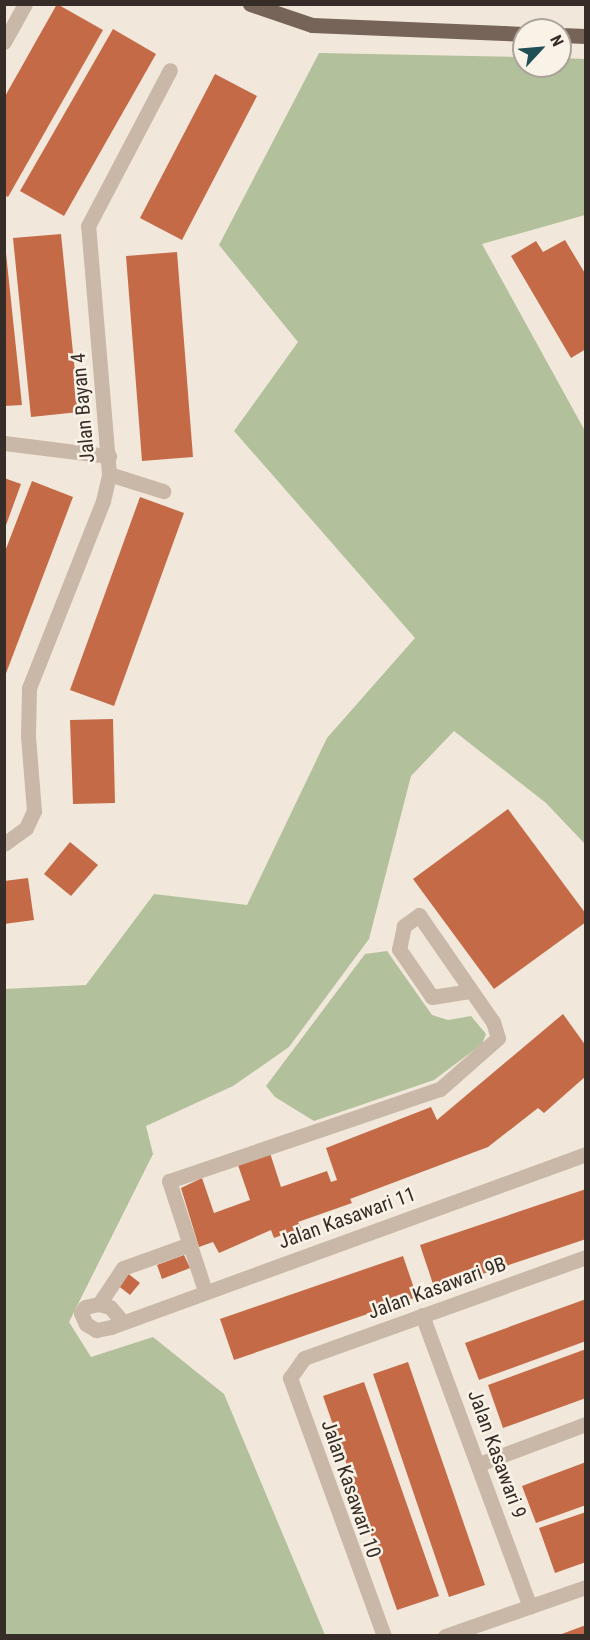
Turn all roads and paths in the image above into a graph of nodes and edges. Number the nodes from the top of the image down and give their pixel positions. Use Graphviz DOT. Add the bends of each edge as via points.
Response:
graph roads {
  1 [pos="25,4"];
  2 [pos="250,4"];
  3 [pos="512,33"];
  4 [pos="4,42"];
  5 [pos="171,70"];
  6 [pos="4,443"];
  7 [pos="109,456"];
  8 [pos="108,474"];
  9 [pos="163,491"];
  10 [pos="4,844"];
  11 [pos="470,991"];
  12 [pos="585,1154"];
  13 [pos="190,1244"];
  14 [pos="585,1257"];
  15 [pos="205,1291"];
  16 [pos="99,1304"];
  17 [pos="422,1316"];
  18 [pos="122,1321"];
  19 [pos="304,1358"];
  20 [pos="585,1424"];
  21 [pos="479,1464"];
  22 [pos="585,1587"];
  23 [pos="530,1607"];
  24 [pos="384,1635"];
  25 [pos="445,1635"];
  1 -- 4 [label="street"];
  2 -- 3 [label="main road" via="312,25"];
  5 -- 7 [label="street, Jalan Bayan 4" via="88,226"];
  6 -- 7 [label="street"];
  7 -- 8 [label="street, Jalan Bayan 4"];
  8 -- 9 [label="street"];
  8 -- 10 [label="street, Jalan Bayan 4" via="103,501 29,688 34,811 26,828"];
  11 -- 11 [label="street" via="432,997 399,949 404,926 419,915"];
  11 -- 13 [label="street" via="494,1022 498,1038 440,1089 169,1181"];
  12 -- 15 [label="street, Jalan Kasawari 11"];
  13 -- 15 [label="street"];
  13 -- 16 [label="street" via="123,1268"];
  14 -- 17 [label="street, Jalan Kasawari 9B"];
  15 -- 18 [label="street, Jalan Kasawari 11"];
  16 -- 18 [label="street" via="110,1307"];
  16 -- 18 [label="street, Jalan Kasawari 11" via="85,1307 81,1313 86,1324 96,1330"];
  17 -- 19 [label="street, Jalan Kasawari 9B"];
  17 -- 21 [label="street, Jalan Kasawari 9"];
  19 -- 24 [label="street, Jalan Kasawari 10" via="290,1378"];
  20 -- 21 [label="street"];
  21 -- 23 [label="street, Jalan Kasawari 9"];
  22 -- 23 [label="street"];
  23 -- 25 [label="street"];
}
